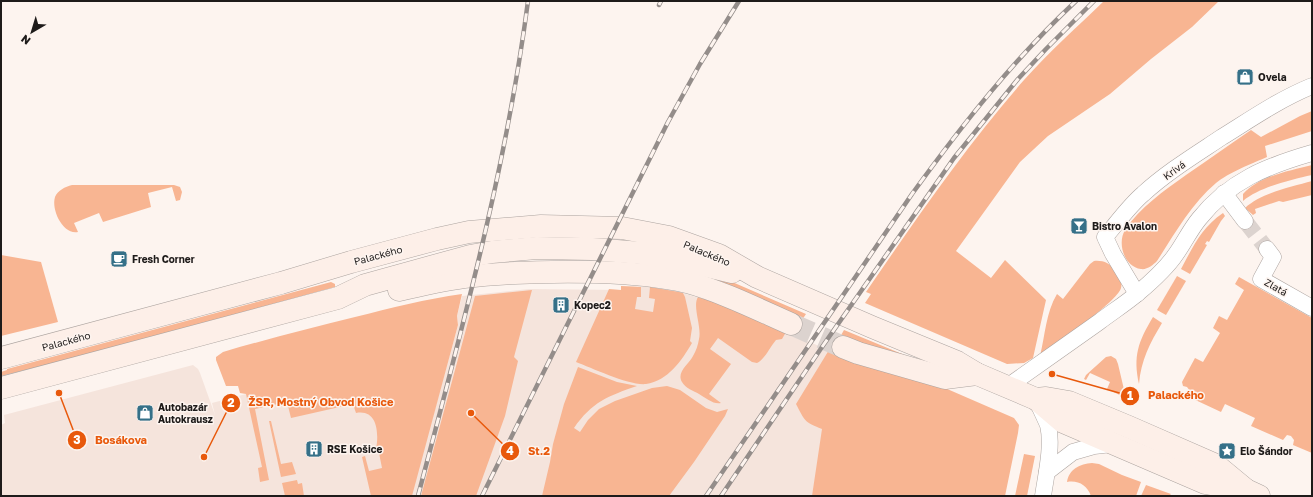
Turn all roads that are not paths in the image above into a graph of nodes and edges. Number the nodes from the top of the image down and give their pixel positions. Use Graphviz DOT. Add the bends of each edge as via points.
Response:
graph roads {
  1 [pos="1312,86"];
  2 [pos="1312,153"];
  3 [pos="1224,193"];
  4 [pos="1245,221"];
  5 [pos="1270,253"];
  6 [pos="757,277"];
  7 [pos="1137,294"];
  8 [pos="338,298"];
  9 [pos="1312,308"];
  10 [pos="791,324"];
  11 [pos="843,346"];
  12 [pos="1,358"];
  13 [pos="977,374"];
  14 [pos="1007,387"];
  15 [pos="1,388"];
  16 [pos="1036,399"];
  17 [pos="1112,444"];
  18 [pos="1047,472"];
  19 [pos="1253,493"];
  20 [pos="1043,496"];
  1 -- 7 [label="street, Krivá" via="1258,114 1172,170 1142,194 1118,221 1105,237"];
  2 -- 3 [label="street" via="1260,170"];
  3 -- 4 [label="street"];
  3 -- 7 [label="street" via="1198,220 1176,254"];
  5 -- 9 [label="street, Zlatá" via="1260,279"];
  6 -- 8 [label="street, Palackého" via="641,253 537,248 470,256 365,286"];
  6 -- 12 [label="street, Palackého" via="719,255 670,237 642,231 605,227 541,226 476,231 437,239"];
  6 -- 13 [label="street, Palackého" via="957,362"];
  7 -- 14 [label="street"];
  8 -- 10 [label="street, Palackého" via="367,296 464,277 530,272 621,273 657,277 708,288"];
  8 -- 15 [label="street, Palackého"];
  11 -- 13 [label="street" via="945,378"];
  13 -- 14 [label="street, Palackého"];
  14 -- 16 [label="street, Palackého"];
  16 -- 17 [label="street, Palackého" via="1063,422"];
  16 -- 18 [label="street" via="1048,426 1050,440"];
  16 -- 19 [label="street, Palackého" via="1068,402 1216,465"];
  17 -- 18 [label="street" via="1073,452"];
  17 -- 19 [label="street, Palackého" via="1205,483"];
  18 -- 20 [label="street"];
}
